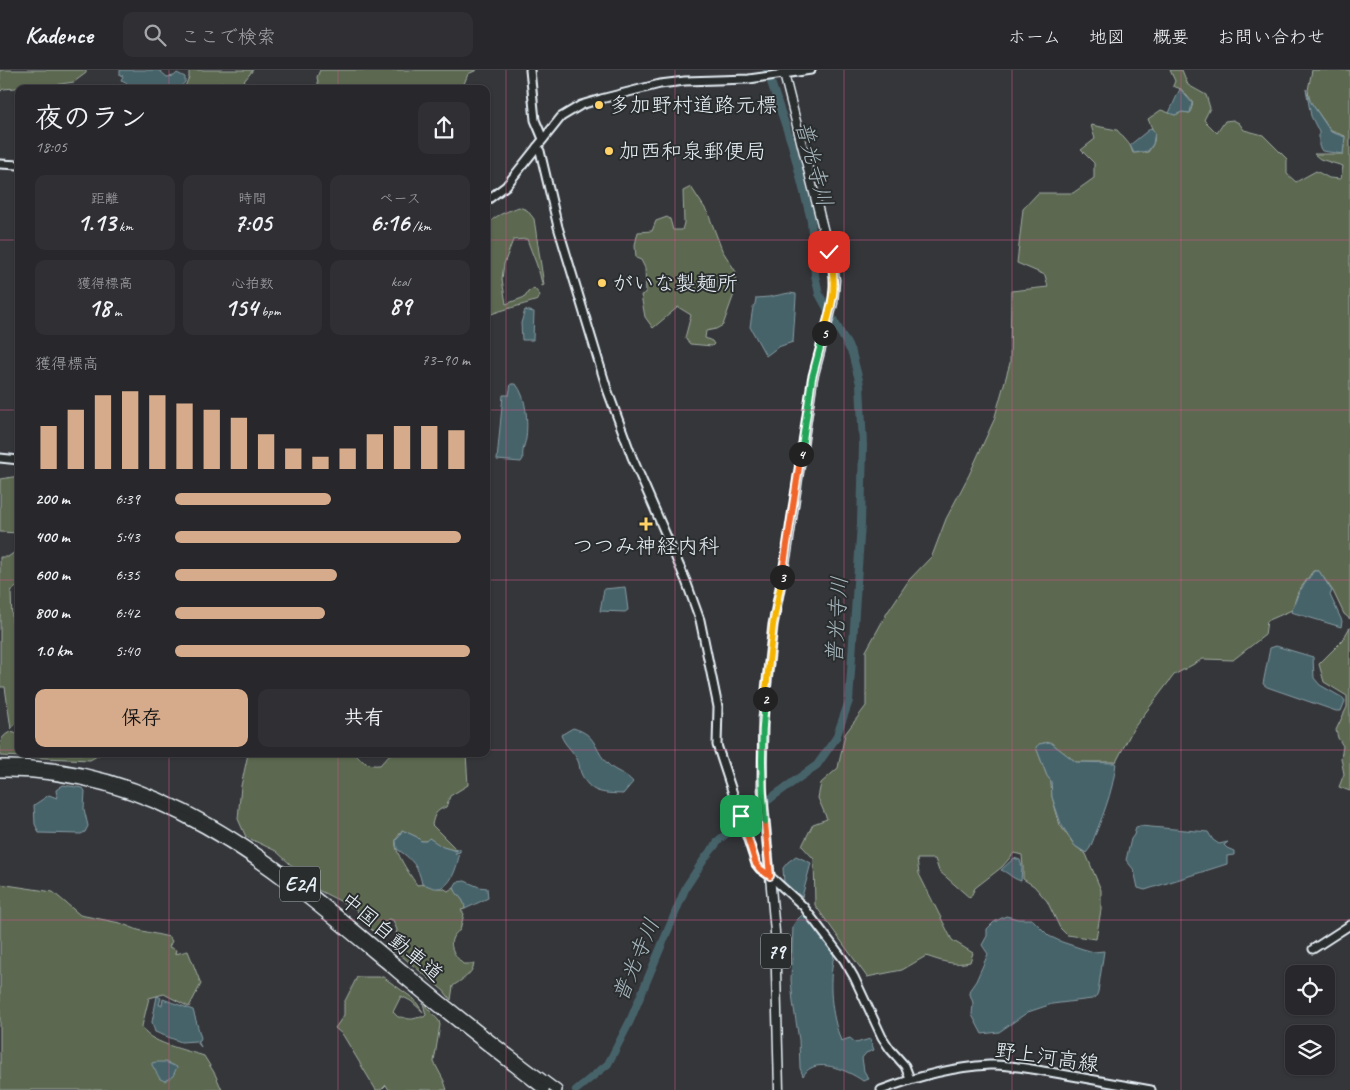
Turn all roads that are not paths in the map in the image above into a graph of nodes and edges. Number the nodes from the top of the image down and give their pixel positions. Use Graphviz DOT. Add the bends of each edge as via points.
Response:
graph roads {
  1 [pos="530,70"];
  2 [pos="811,70"];
  3 [pos="781,73"];
  4 [pos="543,139"];
  5 [pos="537,147"];
  6 [pos="0,164"];
  7 [pos="15,165"];
  8 [pos="490,197"];
  9 [pos="0,458"];
  10 [pos="15,460"];
  11 [pos="0,765"];
  12 [pos="0,772"];
  13 [pos="770,876"];
  14 [pos="1350,925"];
  15 [pos="1313,949"];
  16 [pos="910,1079"];
  17 [pos="544,1090"];
  18 [pos="557,1090"];
  19 [pos="779,1090"];
  20 [pos="881,1090"];
  21 [pos="1151,1090"];
  1 -- 4 [label="street" via="535,120"];
  2 -- 3 [label="street"];
  3 -- 4 [label="street" via="730,81 673,82 602,98 561,117"];
  3 -- 13 [label="main road, 79" via="835,286 812,378 773,625 761,749"];
  4 -- 5 [label="street"];
  5 -- 8 [label="street" via="506,186"];
  5 -- 13 [label="street" via="607,389 700,620 718,707 717,745 756,864"];
  6 -- 7 [label="street"];
  9 -- 10 [label="street"];
  11 -- 18 [label="highway, 中国自動車道 / E2A" via="55,768 99,776 164,799 211,823 299,883 457,1014"];
  12 -- 17 [label="highway, 中国自動車道 / E2A" via="54,775 117,788 161,805 207,829 286,882"];
  13 -- 16 [label="street" via="803,906 844,960 882,1037 905,1066"];
  13 -- 19 [label="main road, 79" via="775,932"];
  14 -- 15 [label="street"];
  16 -- 20 [label="street, 野上河高線"];
  16 -- 21 [label="street, 野上河高線" via="972,1067 1005,1065"];
}
